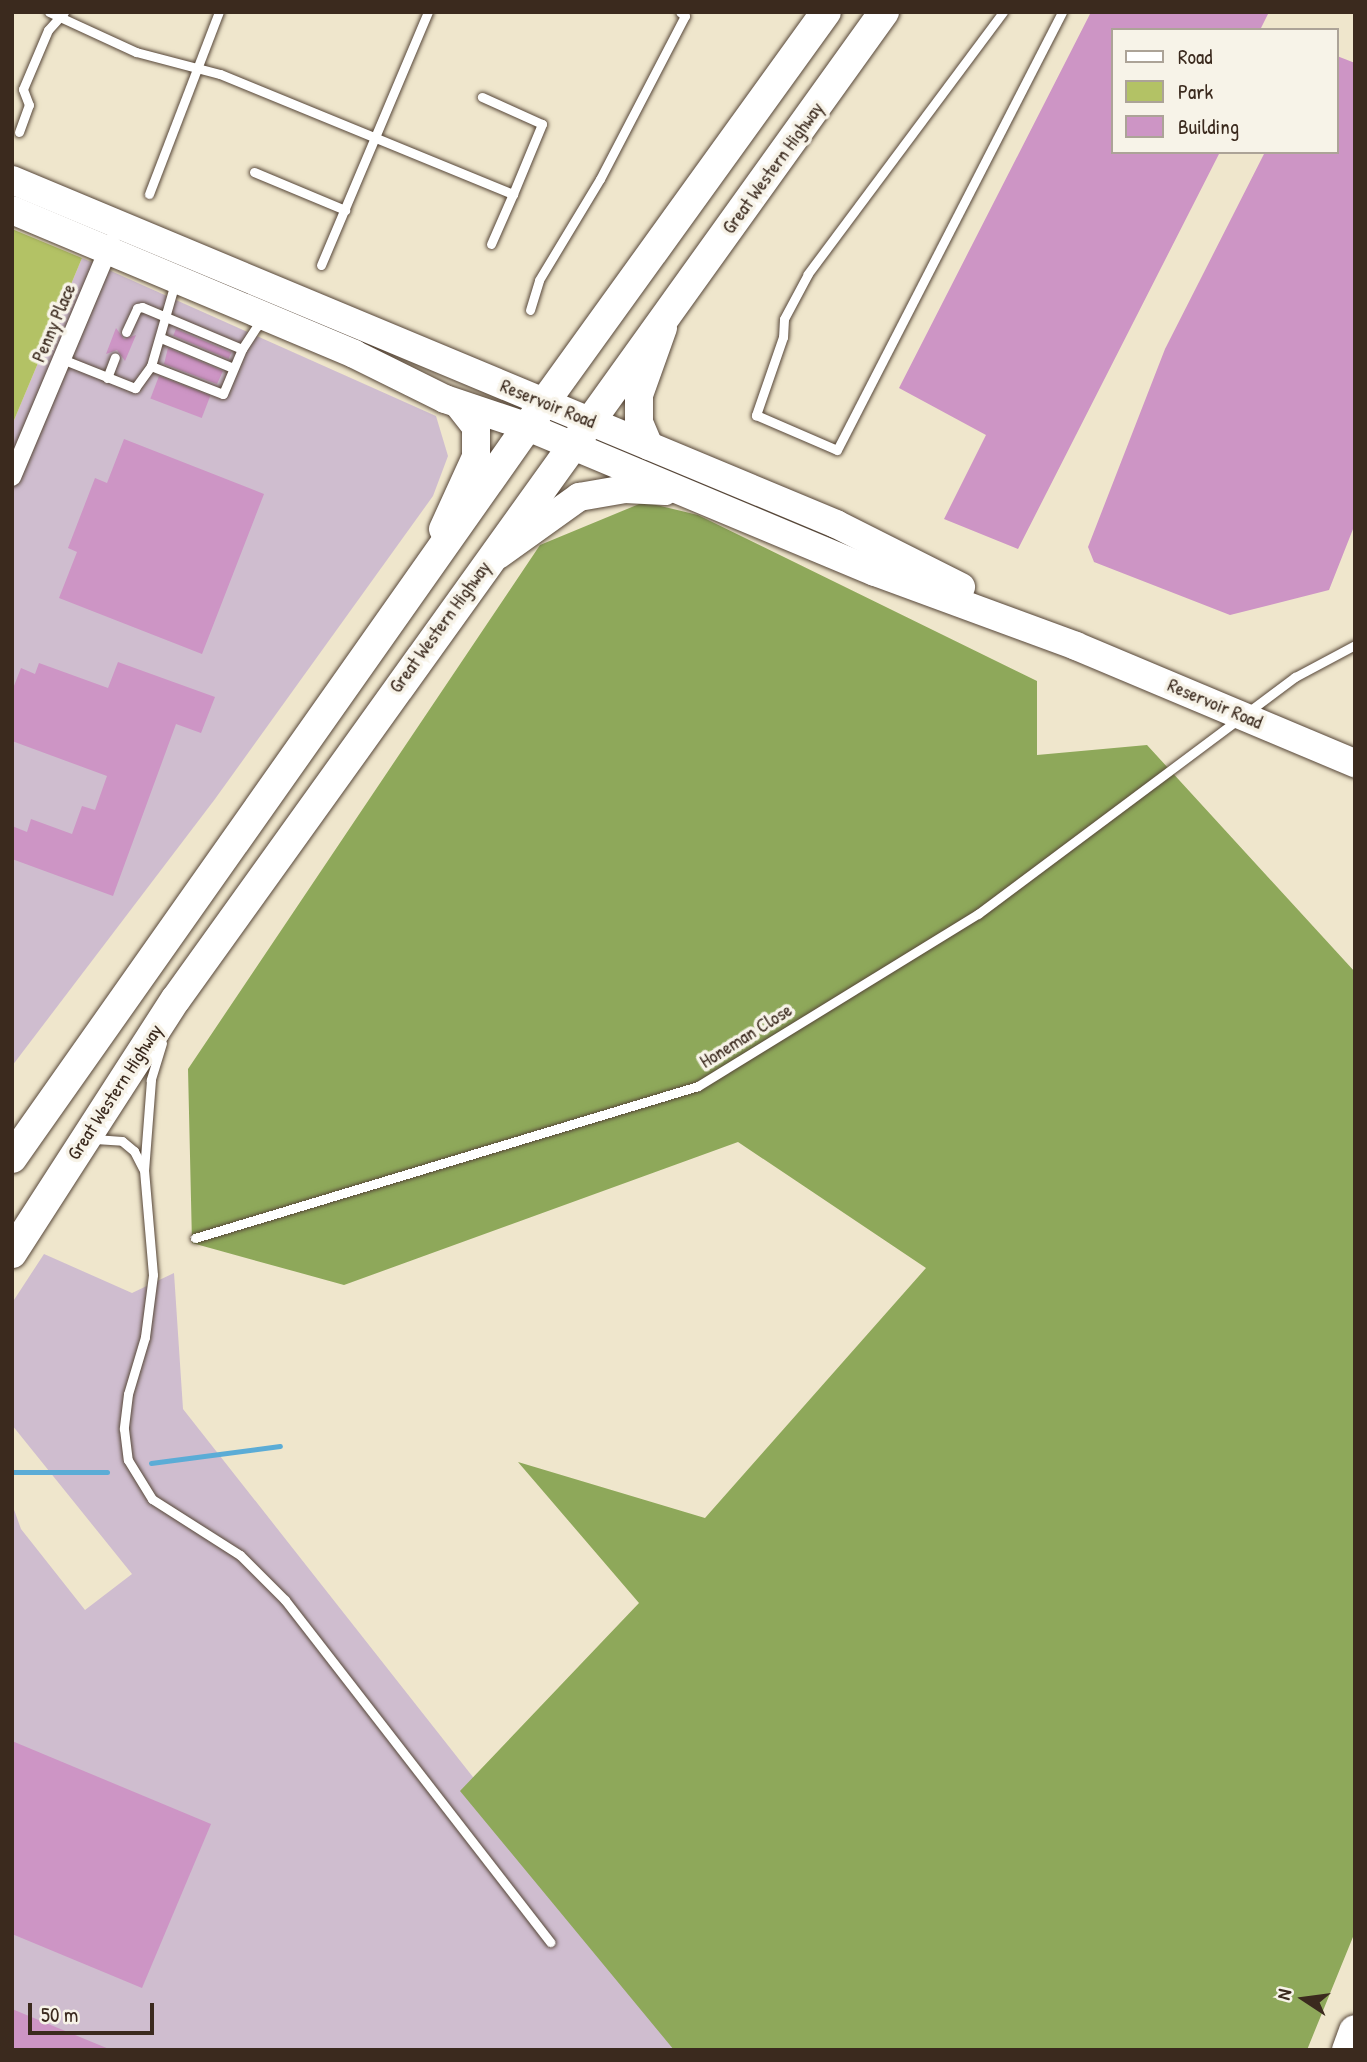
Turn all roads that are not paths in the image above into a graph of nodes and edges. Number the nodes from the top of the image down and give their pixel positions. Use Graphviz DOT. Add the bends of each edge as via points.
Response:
graph roads {
  1 [pos="49,12"];
  2 [pos="219,12"];
  3 [pos="428,12"];
  4 [pos="680,12"];
  5 [pos="826,12"];
  6 [pos="884,12"];
  7 [pos="1003,12"];
  8 [pos="1062,12"];
  9 [pos="63,16"];
  10 [pos="195,68"];
  11 [pos="482,97"];
  12 [pos="19,132"];
  13 [pos="375,136"];
  14 [pos="254,172"];
  15 [pos="12,180"];
  16 [pos="149,194"];
  17 [pos="513,194"];
  18 [pos="345,209"];
  19 [pos="12,210"];
  20 [pos="119,224"];
  21 [pos="491,244"];
  22 [pos="108,250"];
  23 [pos="321,265"];
  24 [pos="176,279"];
  25 [pos="530,310"];
  26 [pos="667,312"];
  27 [pos="168,317"];
  28 [pos="274,320"];
  29 [pos="126,332"];
  30 [pos="161,338"];
  31 [pos="242,349"];
  32 [pos="115,357"];
  33 [pos="62,359"];
  34 [pos="150,366"];
  35 [pos="233,368"];
  36 [pos="107,378"];
  37 [pos="458,404"];
  38 [pos="536,415"];
  39 [pos="579,432"];
  40 [pos="649,446"];
  41 [pos="12,477"];
  42 [pos="682,491"];
  43 [pos="486,563"];
  44 [pos="405,603"];
  45 [pos="1355,645"];
  46 [pos="1076,646"];
  47 [pos="1244,716"];
  48 [pos="1355,763"];
  49 [pos="176,999"];
  50 [pos="83,1140"];
  51 [pos="12,1158"];
  52 [pos="144,1170"];
  53 [pos="195,1238"];
  54 [pos="12,1253"];
  55 [pos="550,1942"];
  56 [pos="1355,2031"];
  57 [pos="1348,2050"];
  1 -- 9 [label="lane"];
  2 -- 10 [label="lane"];
  3 -- 13 [label="lane"];
  4 -- 25 [label="lane" via="685,16 600,179 539,280"];
  5 -- 38 [label="highway"];
  6 -- 26 [label="highway, Great Western Highway"];
  7 -- 8 [label="lane" via="808,274 784,319 783,337 756,415 837,450"];
  9 -- 10 [label="lane" via="136,52"];
  9 -- 12 [label="lane" via="48,30 23,89 29,105"];
  10 -- 13 [label="lane"];
  10 -- 16 [label="lane"];
  11 -- 17 [label="lane" via="542,124"];
  13 -- 17 [label="lane"];
  13 -- 18 [label="lane"];
  14 -- 18 [label="lane"];
  15 -- 20 [label="main road, Reservoir Road"];
  17 -- 21 [label="lane"];
  18 -- 23 [label="lane"];
  19 -- 22 [label="main road, Reservoir Road"];
  20 -- 22 [label="street, Penny Place"];
  20 -- 38 [label="main road, Reservoir Road"];
  22 -- 24 [label="main road, Reservoir Road"];
  22 -- 33 [label="street, Penny Place"];
  24 -- 27 [label="lane"];
  24 -- 28 [label="main road, Reservoir Road"];
  26 -- 39 [label="highway, Great Western Highway"];
  26 -- 40 [label="main road" via="639,395 639,422"];
  27 -- 29 [label="lane" via="137,308"];
  27 -- 30 [label="lane"];
  27 -- 31 [label="lane"];
  28 -- 31 [label="lane" via="257,326"];
  28 -- 37 [label="main road, Reservoir Road"];
  30 -- 34 [label="lane"];
  30 -- 35 [label="lane"];
  31 -- 35 [label="lane"];
  32 -- 36 [label="lane"];
  33 -- 36 [label="lane"];
  33 -- 41 [label="street, Penny Place"];
  34 -- 35 [label="lane" via="223,394"];
  34 -- 36 [label="lane" via="135,388"];
  37 -- 38 [label="main road, Reservoir Road"];
  37 -- 44 [label="main road" via="475,427 476,457"];
  38 -- 39 [label="main road, Reservoir Road"];
  38 -- 44 [label="highway"];
  39 -- 40 [label="main road, Reservoir Road"];
  39 -- 42 [label="main road, Reservoir Road"];
  39 -- 43 [label="highway, Great Western Highway"];
  40 -- 46 [label="main road, Reservoir Road" via="836,524"];
  42 -- 43 [label="main road" via="625,489 579,497"];
  42 -- 46 [label="main road, Reservoir Road" via="876,572"];
  43 -- 49 [label="highway, Great Western Highway"];
  44 -- 51 [label="highway"];
  45 -- 47 [label="lane, Honeman Close" via="1295,677"];
  46 -- 47 [label="main road, Reservoir Road"];
  47 -- 48 [label="main road, Reservoir Road"];
  47 -- 53 [label="lane, Honeman Close" via="978,914 698,1086"];
  49 -- 50 [label="highway, Great Western Highway"];
  49 -- 52 [label="lane" via="151,1080"];
  50 -- 52 [label="lane" via="122,1141 134,1151"];
  50 -- 54 [label="highway, Great Western Highway"];
  52 -- 55 [label="lane" via="153,1275 145,1337 124,1429 128,1461 152,1499 240,1555 285,1600"];
  56 -- 57 [label="highway"];
}
